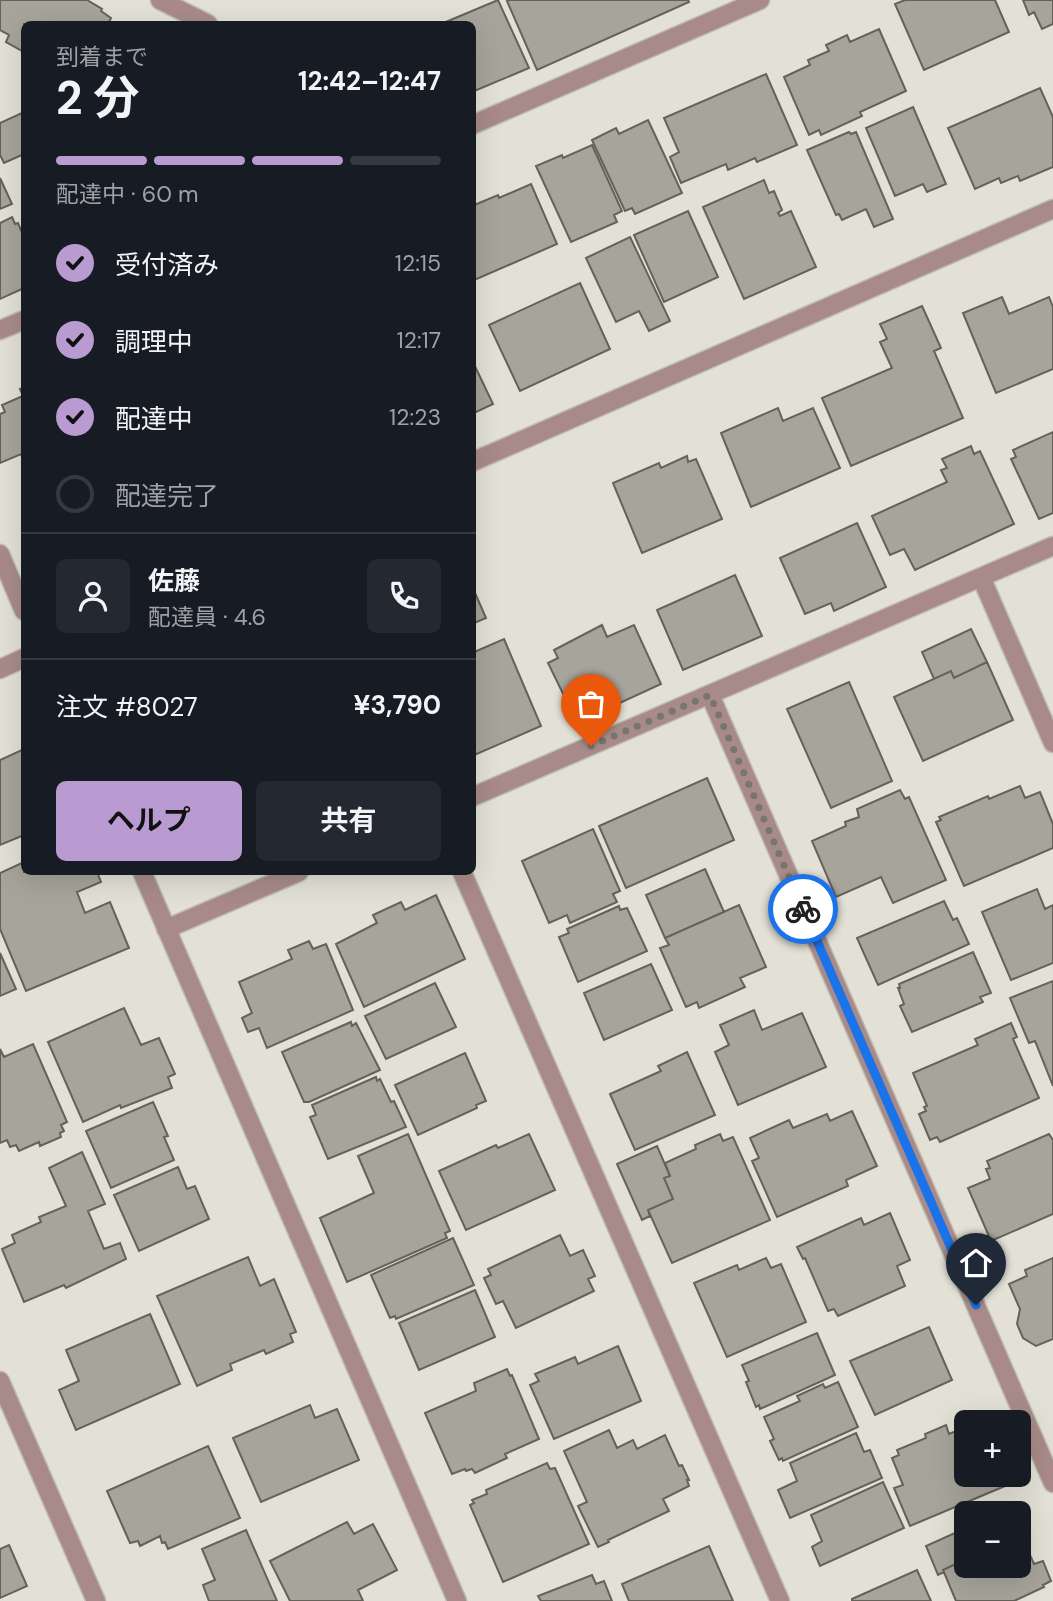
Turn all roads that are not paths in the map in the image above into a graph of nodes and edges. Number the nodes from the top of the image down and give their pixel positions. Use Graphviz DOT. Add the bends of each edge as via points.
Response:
graph roads {
  1 [pos="160,0"];
  2 [pos="760,0"];
  3 [pos="202,21"];
  4 [pos="476,123"];
  5 [pos="1053,209"];
  6 [pos="21,321"];
  7 [pos="0,330"];
  8 [pos="476,460"];
  9 [pos="1053,546"];
  10 [pos="0,554"];
  11 [pos="981,577"];
  12 [pos="21,604"];
  13 [pos="21,659"];
  14 [pos="0,669"];
  15 [pos="710,695"];
  16 [pos="1053,743"];
  17 [pos="476,795"];
  18 [pos="143,875"];
  19 [pos="292,875"];
  20 [pos="462,875"];
  21 [pos="166,929"];
  22 [pos="0,1381"];
  23 [pos="1053,1483"];
  24 [pos="96,1601"];
  25 [pos="457,1601"];
  26 [pos="780,1601"];
  1 -- 3 [label="street"];
  2 -- 4 [label="street"];
  5 -- 8 [label="street"];
  6 -- 7 [label="street"];
  9 -- 11 [label="street"];
  10 -- 12 [label="street"];
  11 -- 15 [label="street"];
  11 -- 16 [label="street"];
  13 -- 14 [label="street"];
  15 -- 17 [label="street"];
  15 -- 23 [label="street"];
  18 -- 21 [label="street"];
  19 -- 21 [label="street"];
  20 -- 26 [label="street"];
  21 -- 25 [label="street"];
  22 -- 24 [label="street"];
}
